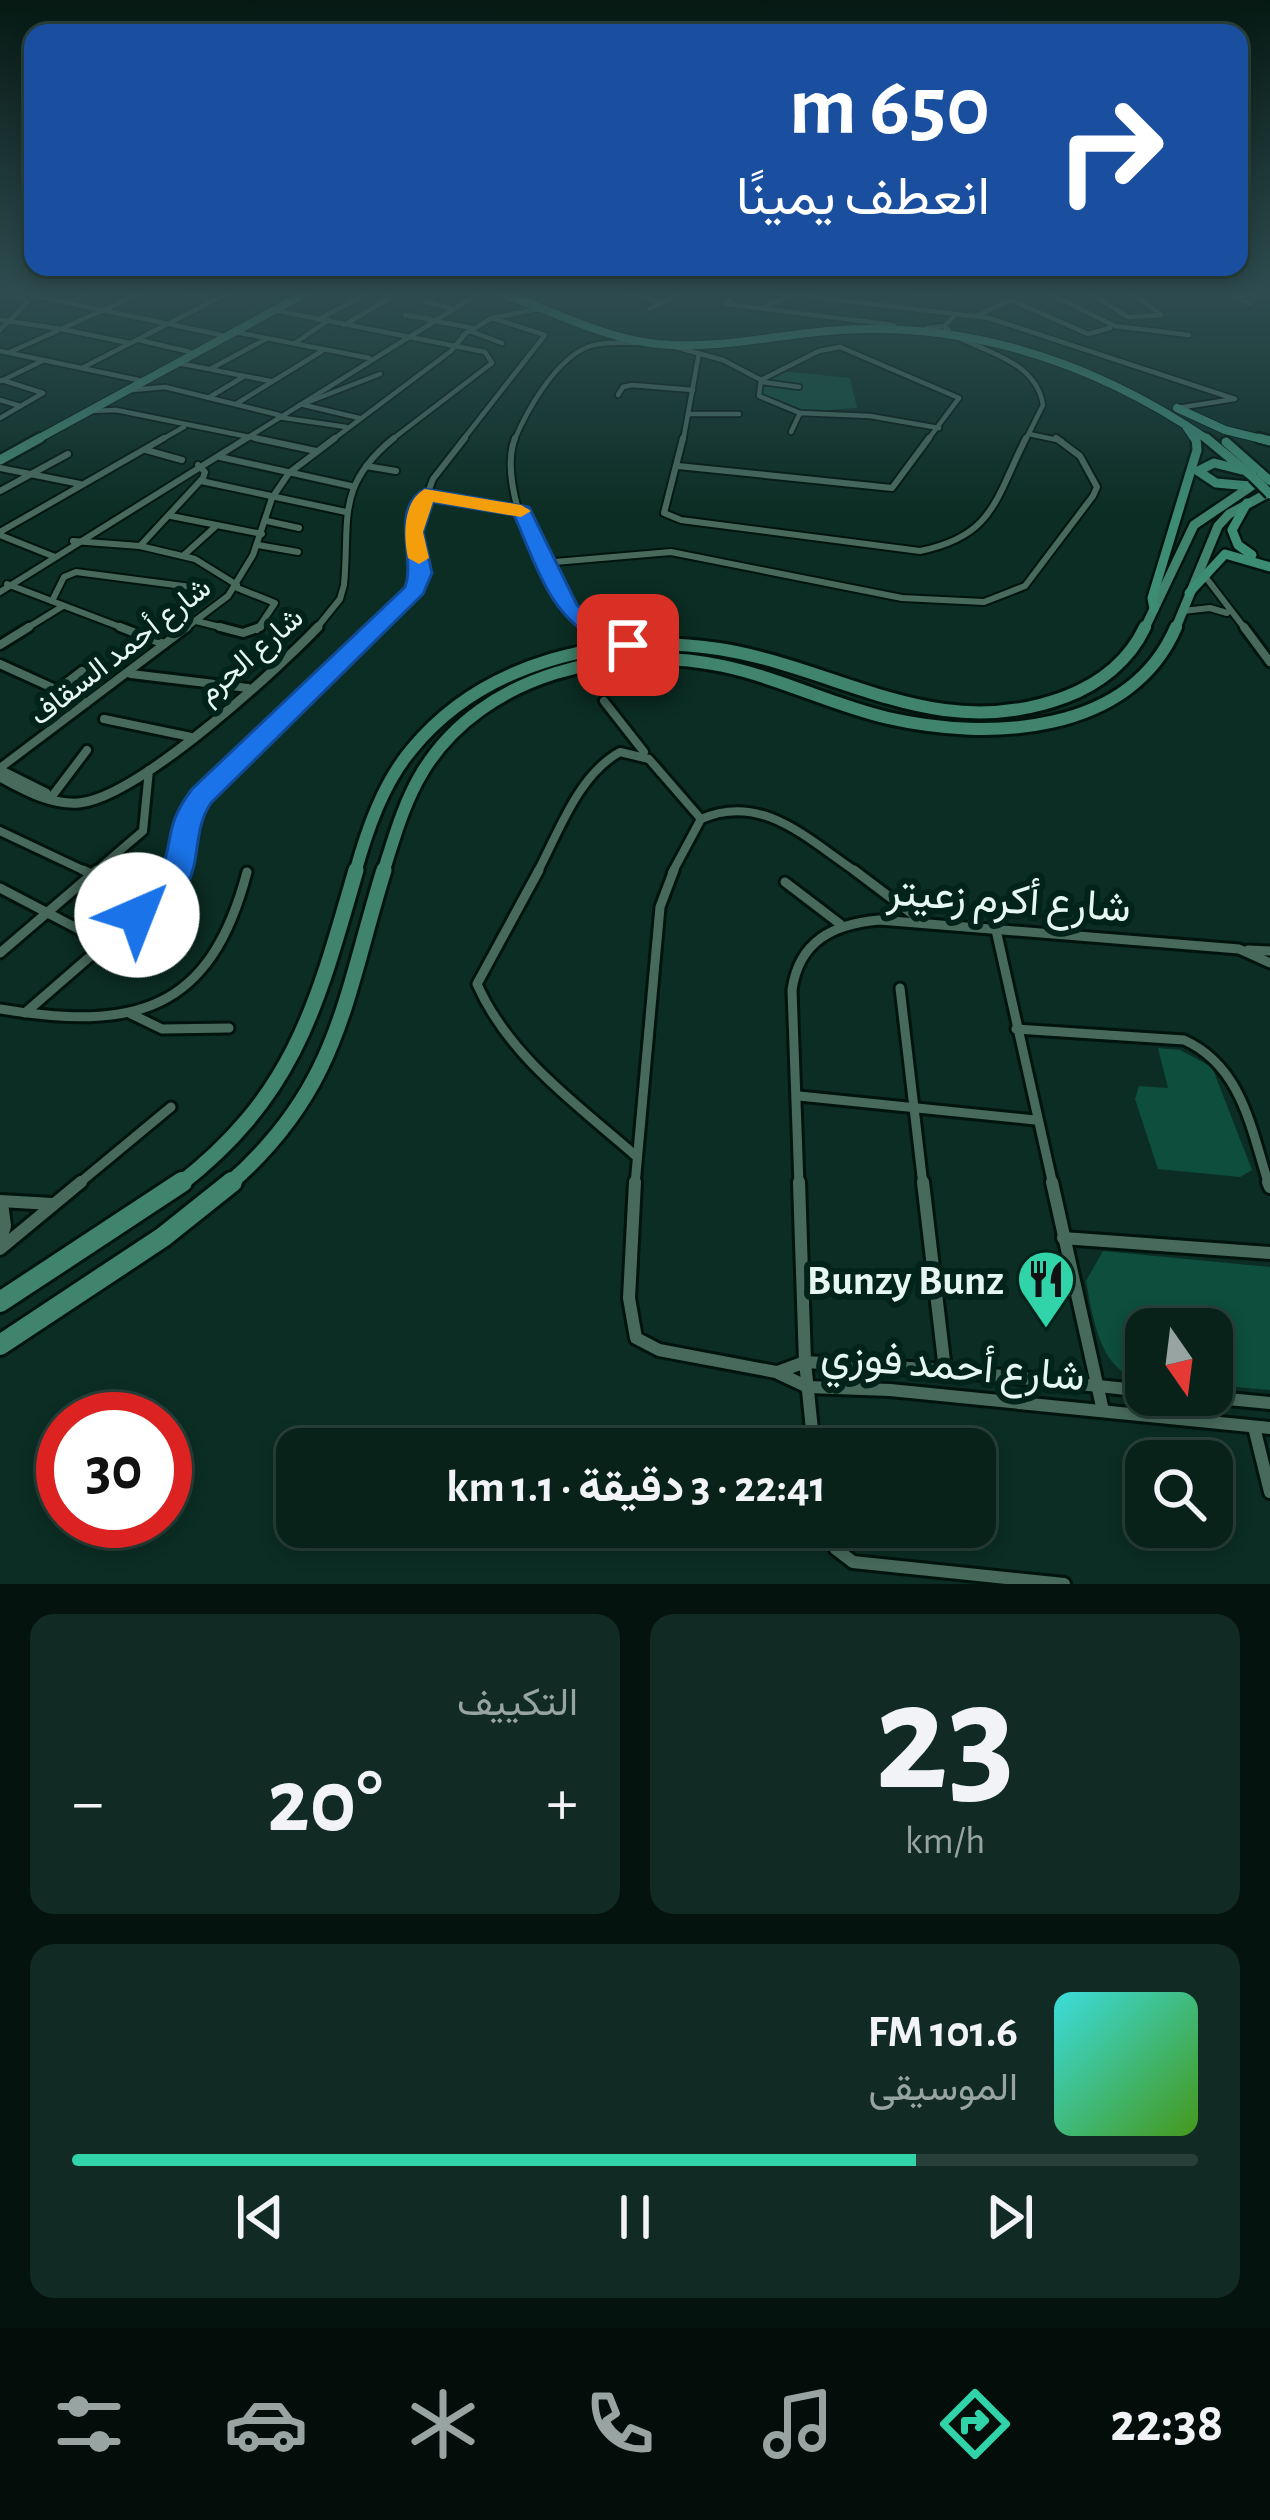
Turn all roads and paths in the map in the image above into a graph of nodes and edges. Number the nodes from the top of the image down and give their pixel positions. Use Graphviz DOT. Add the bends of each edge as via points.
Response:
graph roads {
  1 [pos="29,367"];
  2 [pos="77,367"];
  3 [pos="162,367"];
  4 [pos="171,367"];
  5 [pos="200,367"];
  6 [pos="215,367"];
  7 [pos="295,367"];
  8 [pos="354,367"];
  9 [pos="426,367"];
  10 [pos="488,367"];
  11 [pos="519,367"];
  12 [pos="567,367"];
  13 [pos="695,367"];
  14 [pos="733,367"];
  15 [pos="788,367"];
  16 [pos="891,367"];
  17 [pos="1014,367"];
  18 [pos="1078,367"];
  19 [pos="1084,367"];
  20 [pos="1136,367"];
  21 [pos="82,368"];
  22 [pos="211,369"];
  23 [pos="158,374"];
  24 [pos="380,374"];
  25 [pos="244,376"];
  26 [pos="138,380"];
  27 [pos="1,381"];
  28 [pos="272,381"];
  29 [pos="761,381"];
  30 [pos="799,387"];
  31 [pos="693,390"];
  32 [pos="127,391"];
  33 [pos="618,395"];
  34 [pos="117,396"];
  35 [pos="210,396"];
  36 [pos="0,400"];
  37 [pos="238,402"];
  38 [pos="303,405"];
  39 [pos="22,406"];
  40 [pos="116,410"];
  41 [pos="1175,411"];
  42 [pos="88,412"];
  43 [pos="282,413"];
  44 [pos="800,413"];
  45 [pos="689,414"];
  46 [pos="739,414"];
  47 [pos="0,418"];
  48 [pos="359,418"];
  49 [pos="185,426"];
  50 [pos="346,427"];
  51 [pos="939,428"];
  52 [pos="791,432"];
  53 [pos="1027,434"];
  54 [pos="243,438"];
  55 [pos="1270,443"];
  56 [pos="145,449"];
  57 [pos="316,451"];
  58 [pos="68,454"];
  59 [pos="222,455"];
  60 [pos="182,460"];
  61 [pos="1248,460"];
  62 [pos="0,461"];
  63 [pos="366,466"];
  64 [pos="678,466"];
  65 [pos="396,471"];
  66 [pos="290,473"];
  67 [pos="198,474"];
  68 [pos="28,476"];
  69 [pos="1259,478"];
  70 [pos="82,484"];
  71 [pos="352,486"];
  72 [pos="0,491"];
  73 [pos="1270,493"];
  74 [pos="272,498"];
  75 [pos="424,498"];
  76 [pos="1247,503"];
  77 [pos="522,511"];
  78 [pos="346,512"];
  79 [pos="169,515"];
  80 [pos="268,521"];
  81 [pos="217,525"];
  82 [pos="299,528"];
  83 [pos="0,534"];
  84 [pos="262,534"];
  85 [pos="77,541"];
  86 [pos="258,545"];
  87 [pos="140,546"];
  88 [pos="298,552"];
  89 [pos="56,554"];
  90 [pos="184,555"];
  91 [pos="543,563"];
  92 [pos="1270,564"];
  93 [pos="1207,579"];
  94 [pos="191,586"];
  95 [pos="236,586"];
  96 [pos="4,588"];
  97 [pos="1189,593"];
  98 [pos="52,602"];
  99 [pos="63,606"];
  100 [pos="1154,609"];
  101 [pos="1181,612"];
  102 [pos="1234,616"];
  103 [pos="196,621"];
  104 [pos="16,633"];
  105 [pos="0,636"];
  106 [pos="165,644"];
  107 [pos="0,645"];
  108 [pos="628,645"];
  109 [pos="1270,662"];
  110 [pos="0,664"];
  111 [pos="82,670"];
  112 [pos="128,674"];
  113 [pos="248,688"];
  114 [pos="57,690"];
  115 [pos="604,701"];
  116 [pos="87,704"];
  117 [pos="104,719"];
  118 [pos="191,737"];
  119 [pos="87,750"];
  120 [pos="645,754"];
  121 [pos="149,770"];
  122 [pos="0,772"];
  123 [pos="53,795"];
  124 [pos="98,798"];
  125 [pos="701,820"];
  126 [pos="0,831"];
  127 [pos="247,872"];
  128 [pos="94,875"];
  129 [pos="785,882"];
  130 [pos="0,888"];
  131 [pos="50,913"];
  132 [pos="924,923"];
  133 [pos="840,924"];
  134 [pos="996,930"];
  135 [pos="105,943"];
  136 [pos="1239,950"];
  137 [pos="1270,950"];
  138 [pos="0,953"];
  139 [pos="1270,963"];
  140 [pos="900,988"];
  141 [pos="0,1010"];
  142 [pos="25,1013"];
  143 [pos="130,1014"];
  144 [pos="230,1028"];
  145 [pos="1016,1029"];
  146 [pos="799,1096"];
  147 [pos="171,1107"];
  148 [pos="916,1108"];
  149 [pos="1035,1120"];
  150 [pos="636,1156"];
  151 [pos="1270,1187"];
  152 [pos="1,1201"];
  153 [pos="53,1203"];
  154 [pos="1064,1238"];
  155 [pos="0,1246"];
  156 [pos="1270,1253"];
  157 [pos="0,1288"];
  158 [pos="22,1288"];
  159 [pos="0,1302"];
  160 [pos="0,1345"];
  161 [pos="806,1362"];
  162 [pos="945,1370"];
  163 [pos="776,1372"];
  164 [pos="1097,1386"];
  165 [pos="808,1387"];
  166 [pos="1125,1389"];
  167 [pos="1233,1399"];
  168 [pos="1270,1403"];
  169 [pos="1102,1411"];
  170 [pos="1254,1427"];
  171 [pos="812,1428"];
  172 [pos="1270,1428"];
  173 [pos="1270,1492"];
  174 [pos="836,1548"];
  175 [pos="982,1581"];
  176 [pos="1064,1584"];
  1 -- 27 [label="street"];
  2 -- 21 [label="street"];
  3 -- 26 [label="main road"];
  4 -- 23 [label="main road"];
  5 -- 22 [label="street"];
  6 -- 22 [label="street"];
  7 -- 28 [label="street"];
  8 -- 43 [label="street"];
  9 -- 48 [label="street, شارع أحمد السقاف"];
  10 -- 63 [label="street, شارع الحرم"];
  11 -- 75 [label="street"];
  12 -- 77 [label="street" via="509,453"];
  13 -- 31 [label="street"];
  14 -- 29 [label="street"];
  15 -- 29 [label="street"];
  16 -- 51 [label="street" via="958,395"];
  17 -- 53 [label="street" via="1036,380 1043,405"];
  18 -- 41 [label="highway"];
  19 -- 41 [label="highway"];
  20 -- 41 [label="street" via="1235,399"];
  21 -- 26 [label="street"];
  22 -- 25 [label="street"];
  23 -- 32 [label="main road"];
  23 -- 35 [label="street" via="162,384"];
  24 -- 38 [label="street"];
  25 -- 28 [label="street"];
  25 -- 35 [label="street"];
  26 -- 62 [label="main road"];
  27 -- 39 [label="street" via="42,392"];
  28 -- 37 [label="street"];
  29 -- 30 [label="street"];
  29 -- 44 [label="street" via="759,397"];
  31 -- 33 [label="street" via="632,385"];
  31 -- 45 [label="street"];
  32 -- 34 [label="main road"];
  32 -- 35 [label="street" via="154,386"];
  34 -- 40 [label="street"];
  34 -- 42 [label="main road"];
  35 -- 37 [label="street"];
  36 -- 39 [label="street"];
  37 -- 43 [label="street"];
  38 -- 43 [label="street"];
  38 -- 48 [label="street"];
  39 -- 47 [label="street"];
  40 -- 42 [label="street"];
  40 -- 49 [label="street"];
  41 -- 55 [label="highway"];
  41 -- 61 [label="highway"];
  41 -- 69 [label="highway"];
  41 -- 100 [label="highway" via="1197,451"];
  42 -- 62 [label="main road"];
  43 -- 50 [label="street"];
  43 -- 54 [label="street"];
  44 -- 51 [label="street" via="874,414"];
  44 -- 52 [label="street"];
  45 -- 46 [label="street"];
  45 -- 64 [label="street"];
  48 -- 50 [label="street, شارع أحمد السقاف"];
  49 -- 54 [label="street"];
  49 -- 56 [label="street"];
  50 -- 57 [label="street, شارع أحمد السقاف"];
  51 -- 64 [label="street" via="887,488"];
  53 -- 64 [label="street" via="980,529 920,551 670,517 662,507"];
  53 -- 91 [label="street" via="1052,434 1087,464 1096,487 1030,581 1004,598 919,600 671,552"];
  54 -- 57 [label="street"];
  54 -- 59 [label="street"];
  54 -- 67 [label="street"];
  55 -- 61 [label="highway" via="1246,446"];
  56 -- 60 [label="street"];
  56 -- 70 [label="street"];
  57 -- 66 [label="street, شارع أحمد السقاف"];
  58 -- 68 [label="street"];
  59 -- 66 [label="street"];
  59 -- 67 [label="street"];
  61 -- 69 [label="highway"];
  62 -- 68 [label="street"];
  63 -- 65 [label="street"];
  63 -- 71 [label="street, شارع الحرم"];
  66 -- 71 [label="street"];
  66 -- 74 [label="street, شارع أحمد السقاف"];
  67 -- 74 [label="street"];
  67 -- 79 [label="street"];
  67 -- 85 [label="street"];
  67 -- 85 [label="street"];
  68 -- 70 [label="street"];
  68 -- 72 [label="street"];
  69 -- 69 [label="highway" via="1216,483 1198,471 1214,463"];
  69 -- 73 [label="highway, bridge"];
  69 -- 100 [label="main road" via="1194,524"];
  70 -- 83 [label="street"];
  71 -- 78 [label="street, شارع الحرم"];
  73 -- 76 [label="main road"];
  74 -- 78 [label="street"];
  74 -- 80 [label="street, شارع أحمد السقاف"];
  75 -- 77 [label="street"];
  75 -- 135 [label="street" via="412,538 421,573 415,589 201,796 185,819 174,881"];
  76 -- 92 [label="highway" via="1233,537"];
  76 -- 97 [label="main road" via="1211,536"];
  77 -- 91 [label="street"];
  78 -- 113 [label="street, شارع الحرم" via="340,601"];
  79 -- 81 [label="street"];
  79 -- 87 [label="street"];
  80 -- 82 [label="street"];
  80 -- 84 [label="street, شارع أحمد السقاف"];
  81 -- 84 [label="street"];
  81 -- 90 [label="street"];
  83 -- 89 [label="street"];
  84 -- 86 [label="street, شارع أحمد السقاف"];
  85 -- 87 [label="street"];
  85 -- 89 [label="street"];
  86 -- 88 [label="street"];
  86 -- 95 [label="street, شارع أحمد السقاف"];
  87 -- 90 [label="street"];
  89 -- 96 [label="street"];
  90 -- 95 [label="street"];
  91 -- 108 [label="street" via="571,613"];
  92 -- 93 [label="highway" via="1229,554"];
  93 -- 97 [label="highway"];
  93 -- 102 [label="street"];
  94 -- 98 [label="street" via="76,572 64,577"];
  95 -- 103 [label="street, شارع أحمد السقاف"];
  95 -- 103 [label="street" via="275,603 258,630"];
  96 -- 98 [label="street"];
  97 -- 101 [label="main road"];
  98 -- 99 [label="street"];
  99 -- 104 [label="street"];
  99 -- 106 [label="street"];
  100 -- 108 [label="main road" via="1136,646 1098,683 1053,702 992,711 887,701 718,650"];
  101 -- 102 [label="street" via="1210,608"];
  101 -- 160 [label="main road" via="1160,659 1137,684 1096,709 1015,728 896,720 744,671 670,659 586,665 491,701 436,748 413,786 340,1033 303,1103 215,1196"];
  102 -- 109 [label="street"];
  103 -- 106 [label="street, شارع أحمد السقاف"];
  104 -- 105 [label="street"];
  104 -- 107 [label="street"];
  106 -- 112 [label="street, شارع أحمد السقاف"];
  108 -- 158 [label="main road" via="505,677 415,740 382,794 312,1018 273,1090 199,1168"];
  110 -- 114 [label="street"];
  111 -- 114 [label="street"];
  112 -- 113 [label="street"];
  112 -- 116 [label="street, شارع أحمد السقاف"];
  113 -- 118 [label="street, شارع الحرم"];
  114 -- 116 [label="street"];
  115 -- 120 [label="street"];
  116 -- 122 [label="street, شارع أحمد السقاف"];
  117 -- 118 [label="street"];
  118 -- 121 [label="street, شارع الحرم"];
  119 -- 123 [label="street"];
  120 -- 125 [label="street"];
  120 -- 150 [label="street" via="622,751 592,773 477,984 543,1074"];
  121 -- 124 [label="street, شارع الحرم"];
  121 -- 128 [label="street" via="143,831"];
  122 -- 123 [label="street"];
  122 -- 124 [label="street" via="57,802"];
  123 -- 124 [label="street"];
  125 -- 132 [label="street" via="729,807 760,811"];
  125 -- 150 [label="street" via="662,895"];
  126 -- 128 [label="street"];
  127 -- 143 [label="street" via="214,961"];
  128 -- 131 [label="street"];
  129 -- 133 [label="street"];
  130 -- 131 [label="street"];
  131 -- 135 [label="street"];
  131 -- 138 [label="street"];
  132 -- 133 [label="street, شارع أكرم زعيتر"];
  132 -- 134 [label="street, شارع أكرم زعيتر"];
  133 -- 146 [label="street, شارع أكرم زعيتر" via="810,943 793,969"];
  134 -- 136 [label="street, شارع أكرم زعيتر"];
  134 -- 145 [label="street"];
  135 -- 142 [label="street"];
  136 -- 137 [label="street"];
  136 -- 139 [label="street, شارع أكرم زعيتر"];
  140 -- 148 [label="street"];
  141 -- 142 [label="street"];
  142 -- 143 [label="street" via="75,1022"];
  143 -- 144 [label="street" via="161,1029"];
  145 -- 149 [label="street"];
  145 -- 151 [label="street" via="1207,1048 1228,1072"];
  146 -- 148 [label="street"];
  146 -- 161 [label="street, شارع أكرم زعيتر"];
  147 -- 153 [label="street"];
  148 -- 149 [label="street"];
  148 -- 162 [label="street"];
  149 -- 154 [label="street"];
  150 -- 163 [label="street, شارع أحمد فوزي" via="636,1338 659,1350"];
  152 -- 153 [label="street"];
  152 -- 155 [label="street"];
  153 -- 155 [label="street"];
  154 -- 156 [label="street"];
  154 -- 164 [label="street"];
  157 -- 158 [label="main road"];
  158 -- 159 [label="main road"];
  161 -- 162 [label="street, شارع أحمد فوزي"];
  161 -- 163 [label="street, شارع أحمد فوزي"];
  161 -- 165 [label="street, شارع أكرم زعيتر"];
  162 -- 164 [label="street, شارع أحمد فوزي"];
  163 -- 165 [label="street, شارع أحمد فوزي"];
  164 -- 166 [label="street, شارع أحمد فوزي"];
  164 -- 169 [label="street"];
  165 -- 169 [label="street, شارع أحمد فوزي"];
  165 -- 171 [label="street, شارع أكرم زعيتر"];
  167 -- 168 [label="street"];
  169 -- 170 [label="street, شارع أحمد فوزي"];
  170 -- 172 [label="street, شارع أحمد فوزي"];
  170 -- 173 [label="street"];
  174 -- 175 [label="street" via="853,1562"];
  175 -- 176 [label="street"];
}
